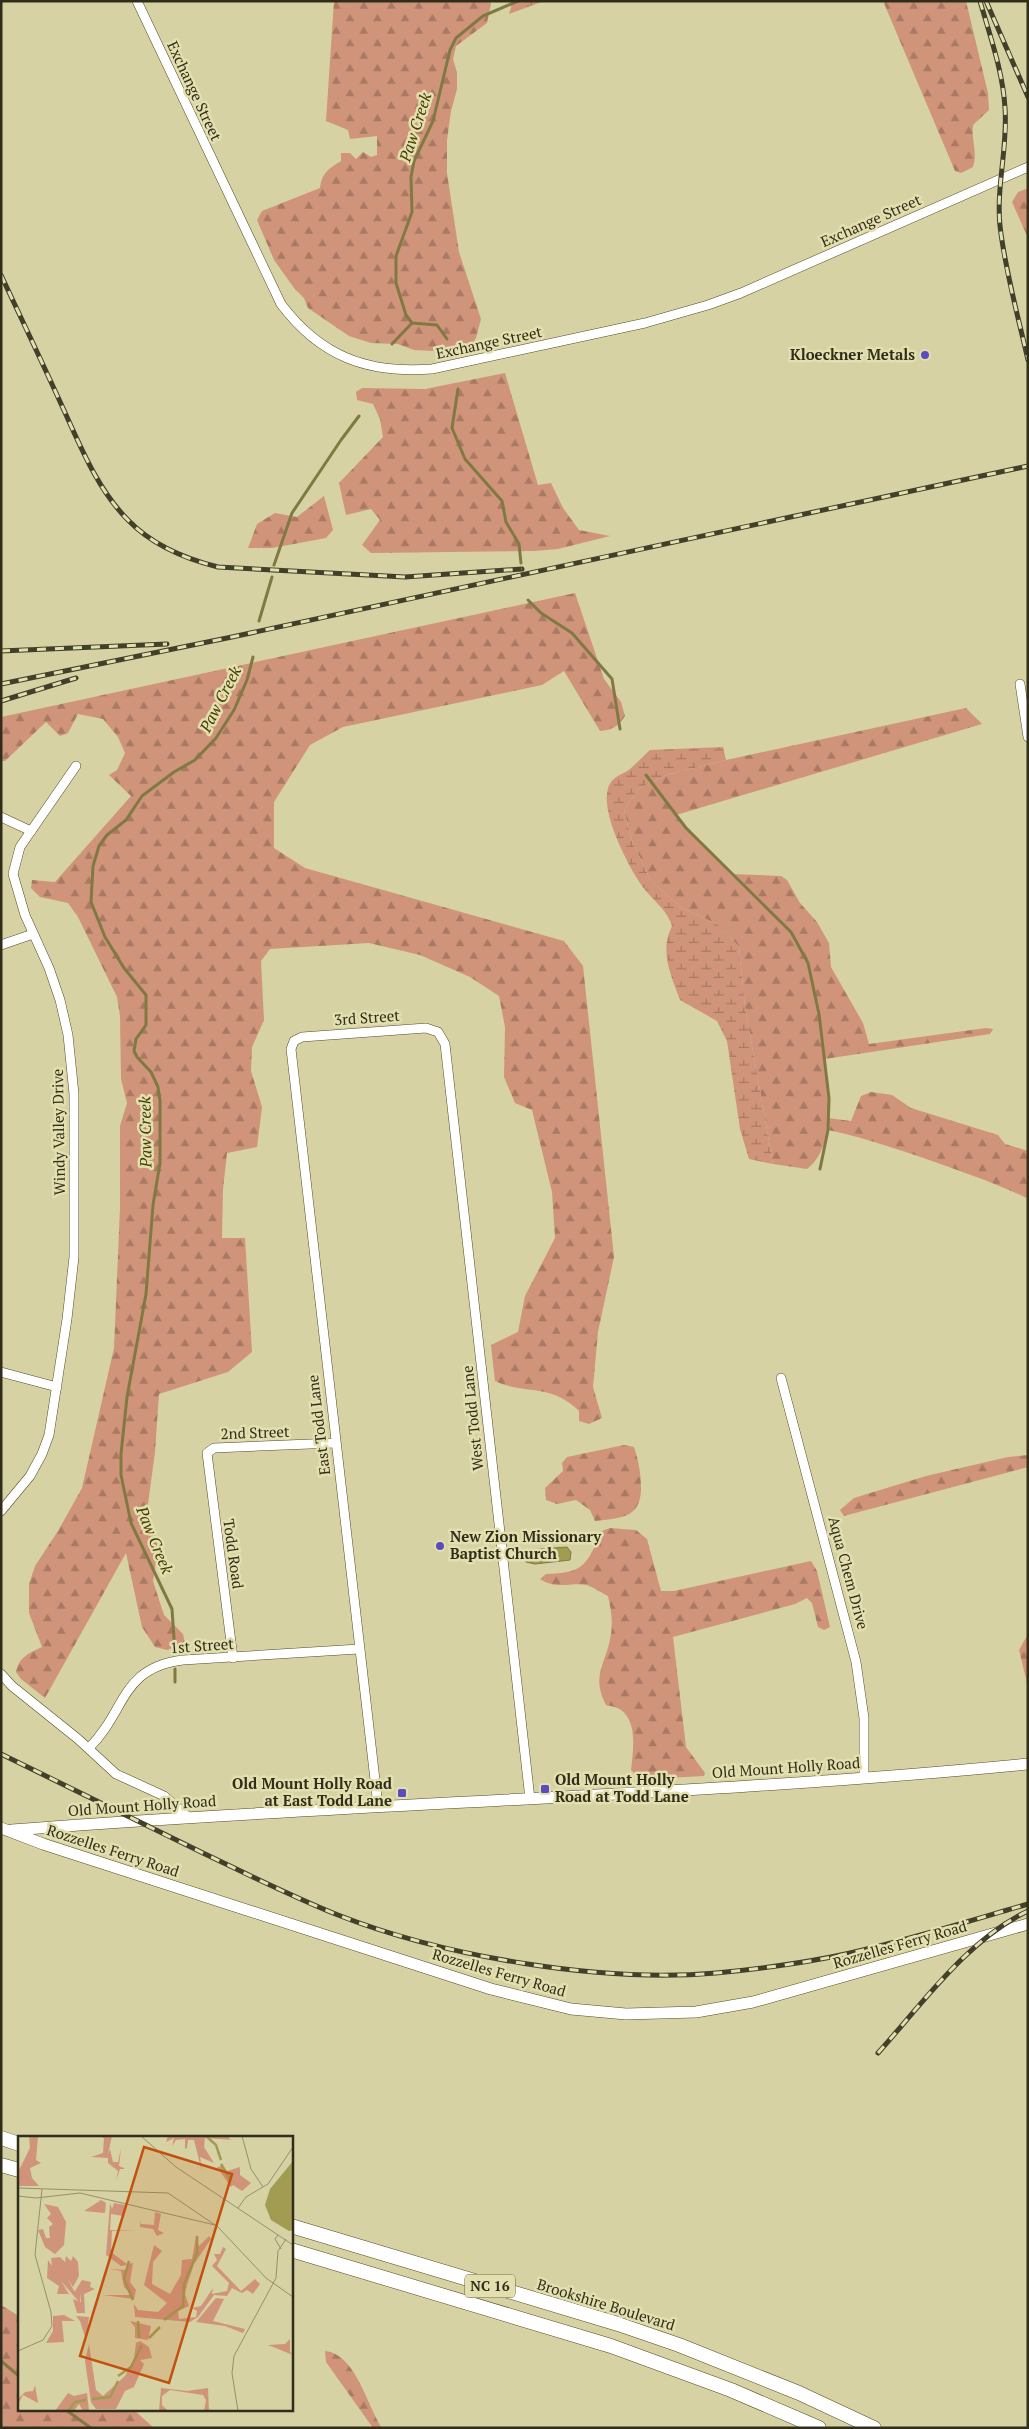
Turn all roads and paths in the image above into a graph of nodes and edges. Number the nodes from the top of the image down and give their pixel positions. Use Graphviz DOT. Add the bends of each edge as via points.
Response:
graph roads {
  1 [pos="137,1"];
  2 [pos="1028,167"];
  3 [pos="1020,684"];
  4 [pos="1028,736"];
  5 [pos="76,766"];
  6 [pos="1,817"];
  7 [pos="31,831"];
  8 [pos="33,934"];
  9 [pos="1,945"];
  10 [pos="441,1034"];
  11 [pos="294,1041"];
  12 [pos="1,1372"];
  13 [pos="781,1378"];
  14 [pos="56,1387"];
  15 [pos="335,1443"];
  16 [pos="208,1453"];
  17 [pos="2,1508"];
  18 [pos="359,1649"];
  19 [pos="233,1658"];
  20 [pos="1,1674"];
  21 [pos="89,1748"];
  22 [pos="1028,1764"];
  23 [pos="864,1778"];
  24 [pos="530,1800"];
  25 [pos="378,1806"];
  26 [pos="188,1817"];
  27 [pos="4,1829"];
  28 [pos="1028,1924"];
  29 [pos="1,2138"];
  30 [pos="18,2144"];
  31 [pos="1,2165"];
  32 [pos="18,2170"];
  33 [pos="292,2226"];
  34 [pos="292,2250"];
  35 [pos="819,2428"];
  36 [pos="874,2428"];
  1 -- 2 [label="street, Exchange Street" via="280,304 291,318 325,347 344,358 372,367 409,371 432,369 644,323 708,305"];
  3 -- 4 [label="street"];
  5 -- 7 [label="street, Windy Valley Drive"];
  6 -- 7 [label="street"];
  7 -- 8 [label="street, Windy Valley Drive" via="20,847 13,874"];
  8 -- 9 [label="street"];
  8 -- 14 [label="street, Windy Valley Drive" via="60,1000 68,1035 74,1094 74,1257"];
  10 -- 11 [label="street, 3rd Street" via="426,1028 302,1037"];
  10 -- 24 [label="street, West Todd Lane" via="445,1044"];
  11 -- 15 [label="street, East Todd Lane" via="291,1049 294,1079"];
  12 -- 14 [label="street"];
  13 -- 23 [label="street, Aqua Chem Drive" via="856,1662 864,1718"];
  14 -- 17 [label="street, Windy Valley Drive" via="53,1418 42,1454 30,1476"];
  15 -- 16 [label="street, 2nd Street" via="214,1448"];
  15 -- 18 [label="street, East Todd Lane"];
  16 -- 19 [label="street, Todd Road"];
  18 -- 19 [label="street, 1st Street"];
  18 -- 25 [label="street, East Todd Lane"];
  19 -- 21 [label="street, 1st Street" via="172,1661 148,1669 127,1692 106,1731"];
  20 -- 21 [label="street"];
  21 -- 26 [label="street" via="116,1774 164,1796"];
  22 -- 23 [label="street, Old Mount Holly Road"];
  23 -- 24 [label="street, Old Mount Holly Road"];
  24 -- 25 [label="street, Old Mount Holly Road"];
  25 -- 26 [label="street, Old Mount Holly Road"];
  26 -- 27 [label="street, Old Mount Holly Road"];
  27 -- 28 [label="street, Rozzelles Ferry Road" via="500,1991 571,2009 626,2014 696,2012 753,2002"];
  29 -- 30 [label="highway"];
  31 -- 32 [label="highway"];
  33 -- 36 [label="highway, Brookshire Boulevard / NC 16" via="679,2345 791,2389"];
  34 -- 35 [label="highway, NC 16" via="610,2346 731,2390"];
}
